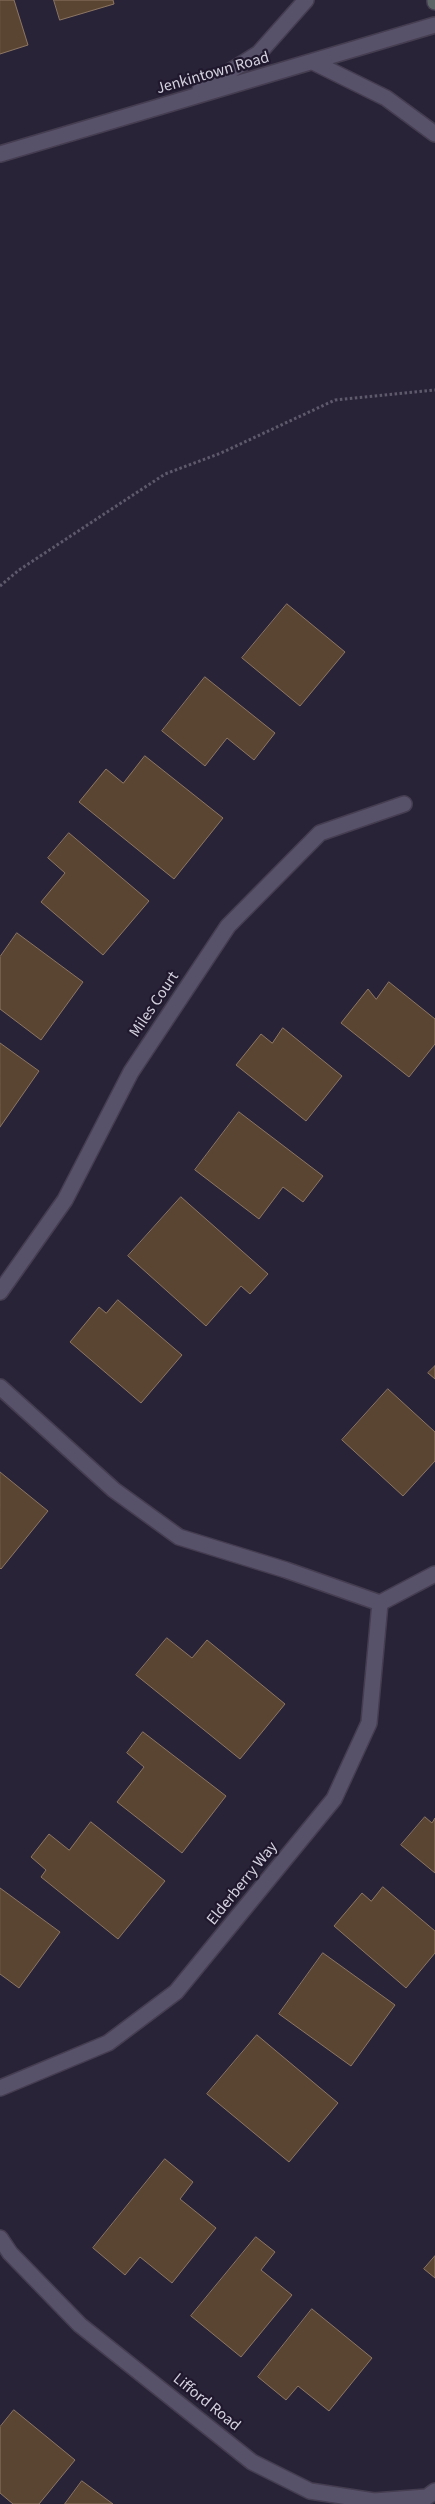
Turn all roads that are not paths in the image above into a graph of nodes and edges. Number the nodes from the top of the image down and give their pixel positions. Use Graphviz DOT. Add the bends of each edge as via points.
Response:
graph roads {
  1 [pos="306,0"];
  2 [pos="435,25"];
  3 [pos="313,62"];
  4 [pos="183,101"];
  5 [pos="435,134"];
  6 [pos="0,154"];
  7 [pos="404,804"];
  8 [pos="0,1292"];
  9 [pos="0,1387"];
  10 [pos="435,1574"];
  11 [pos="380,1603"];
  12 [pos="0,2088"];
  13 [pos="0,2238"];
  14 [pos="435,2492"];
  1 -- 4 [label="street" via="259,52"];
  2 -- 3 [label="street, Jenkintown Road"];
  3 -- 4 [label="street, Jenkintown Road"];
  3 -- 5 [label="street" via="386,98"];
  4 -- 6 [label="street, Jenkintown Road"];
  7 -- 8 [label="street, Miles Court" via="320,833 228,926 131,1072 65,1200"];
  9 -- 11 [label="street" via="114,1490 178,1537"];
  10 -- 11 [label="street"];
  11 -- 12 [label="street, Elderberry Way" via="369,1723 334,1799 176,1992 108,2043"];
  13 -- 14 [label="street, Lifford Road" via="10,2253 80,2325 252,2462 310,2491 374,2501 427,2497"];
}
